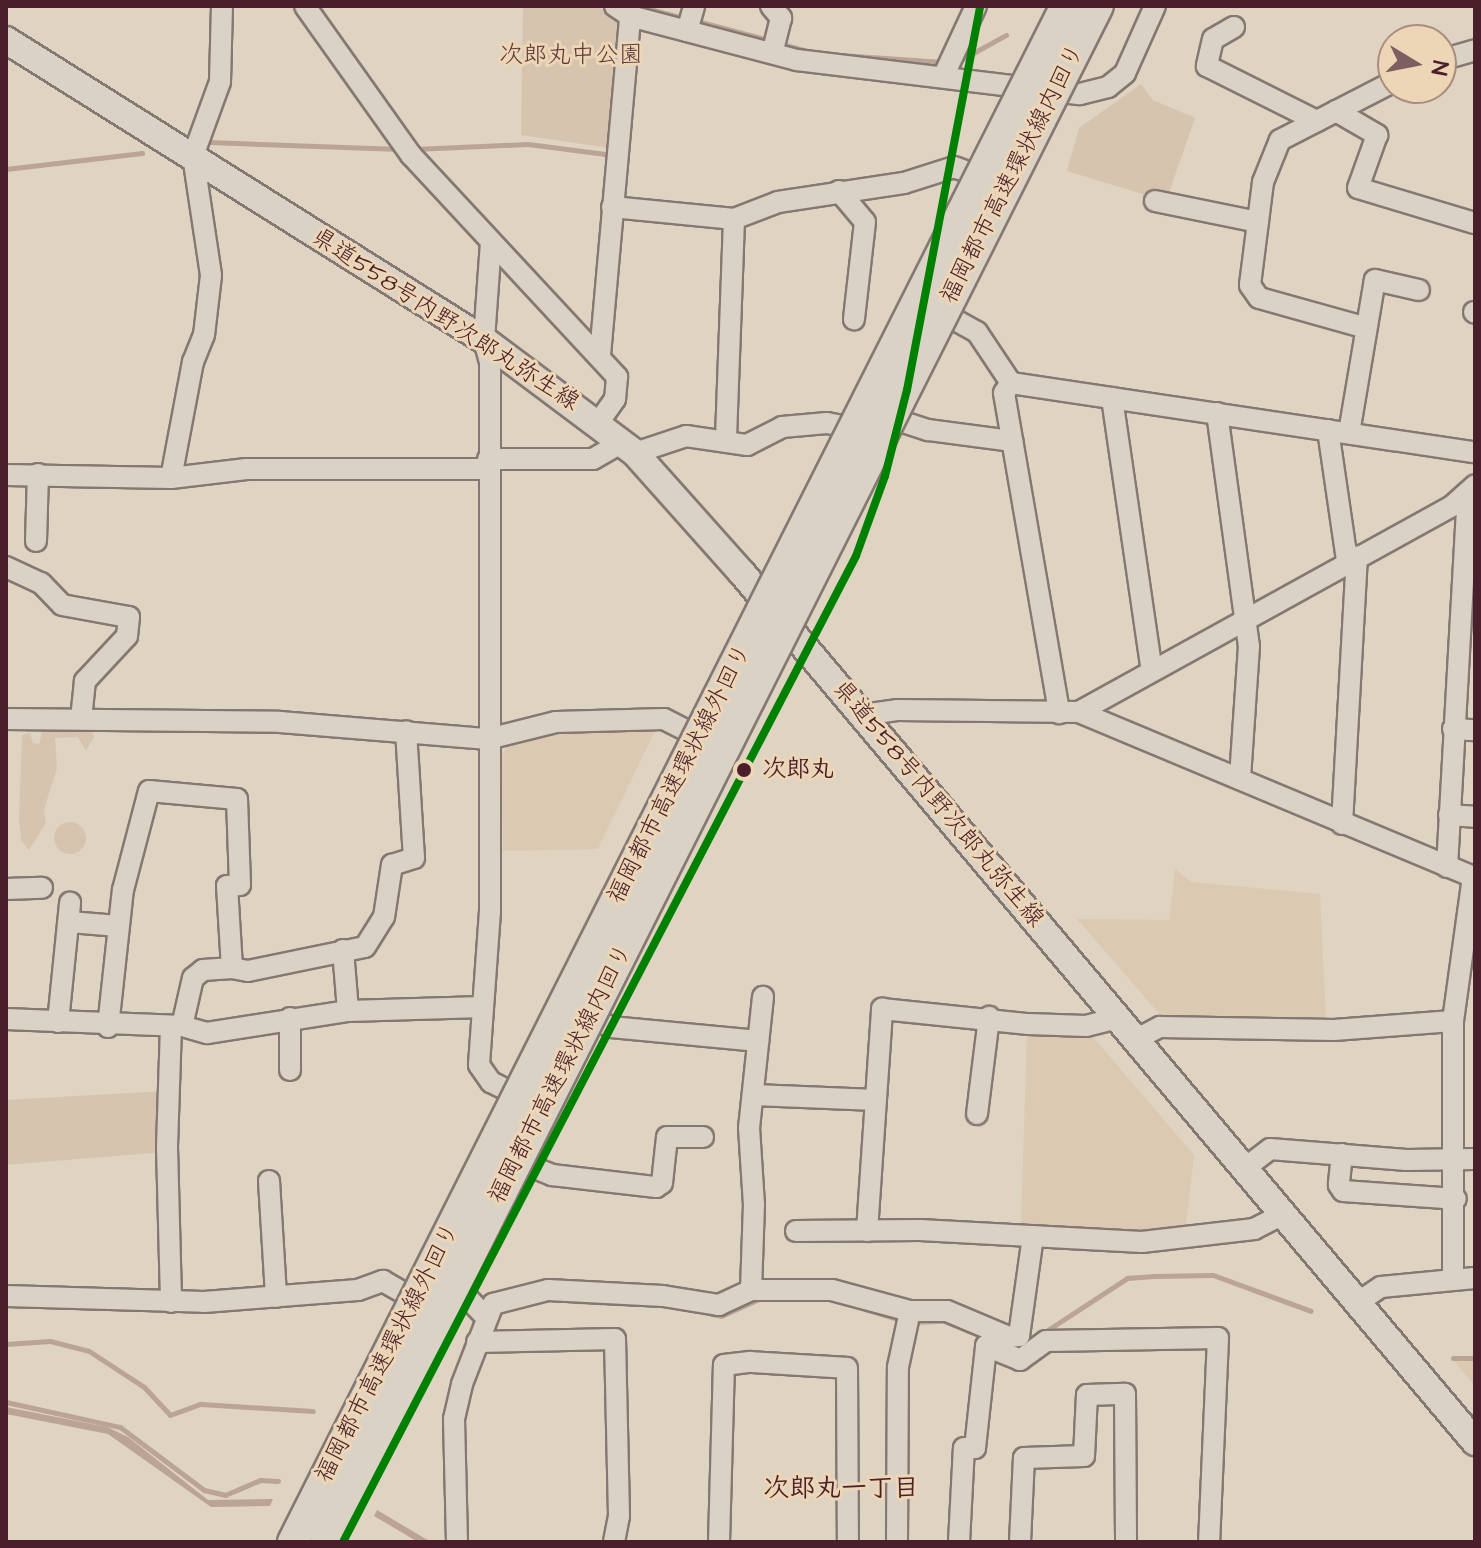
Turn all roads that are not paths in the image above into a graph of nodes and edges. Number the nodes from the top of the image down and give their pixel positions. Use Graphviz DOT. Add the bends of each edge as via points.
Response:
graph roads {
  1 [pos="222,6"];
  2 [pos="305,6"];
  3 [pos="771,6"];
  4 [pos="976,6"];
  5 [pos="1066,6"];
  6 [pos="1098,6"];
  7 [pos="1155,6"];
  8 [pos="622,11"];
  9 [pos="691,16"];
  10 [pos="1234,27"];
  11 [pos="6,40"];
  12 [pos="774,43"];
  13 [pos="944,75"];
  14 [pos="1377,90"];
  15 [pos="1336,111"];
  16 [pos="1317,121"];
  17 [pos="193,156"];
  18 [pos="976,175"];
  19 [pos="839,191"];
  20 [pos="1155,201"];
  21 [pos="612,207"];
  22 [pos="734,219"];
  23 [pos="1258,222"];
  24 [pos="1475,223"];
  25 [pos="491,242"];
  26 [pos="1419,290"];
  27 [pos="948,316"];
  28 [pos="854,319"];
  29 [pos="1363,327"];
  30 [pos="484,340"];
  31 [pos="600,355"];
  32 [pos="1011,383"];
  33 [pos="1112,398"];
  34 [pos="1217,413"];
  35 [pos="897,420"];
  36 [pos="598,423"];
  37 [pos="848,427"];
  38 [pos="1328,430"];
  39 [pos="1349,433"];
  40 [pos="726,438"];
  41 [pos="1012,441"];
  42 [pos="629,447"];
  43 [pos="1475,452"];
  44 [pos="488,464"];
  45 [pos="38,474"];
  46 [pos="6,475"];
  47 [pos="171,478"];
  48 [pos="1472,490"];
  49 [pos="36,541"];
  50 [pos="1352,558"];
  51 [pos="6,567"];
  52 [pos="1469,581"];
  53 [pos="1247,617"];
  54 [pos="1152,671"];
  55 [pos="1069,712"];
  56 [pos="862,715"];
  57 [pos="81,718"];
  58 [pos="6,719"];
  59 [pos="1453,729"];
  60 [pos="1475,730"];
  61 [pos="406,731"];
  62 [pos="697,736"];
  63 [pos="488,739"];
  64 [pos="1240,779"];
  65 [pos="1449,815"];
  66 [pos="1475,817"];
  67 [pos="1342,824"];
  68 [pos="1447,867"];
  69 [pos="1474,878"];
  70 [pos="42,888"];
  71 [pos="6,889"];
  72 [pos="118,926"];
  73 [pos="343,950"];
  74 [pos="232,968"];
  75 [pos="763,997"];
  76 [pos="483,1007"];
  77 [pos="348,1011"];
  78 [pos="989,1017"];
  79 [pos="290,1018"];
  80 [pos="593,1018"];
  81 [pos="1119,1018"];
  82 [pos="1462,1018"];
  83 [pos="6,1019"];
  84 [pos="58,1022"];
  85 [pos="177,1026"];
  86 [pos="108,1027"];
  87 [pos="1137,1039"];
  88 [pos="758,1041"];
  89 [pos="290,1070"];
  90 [pos="516,1095"];
  91 [pos="754,1095"];
  92 [pos="876,1100"];
  93 [pos="977,1114"];
  94 [pos="703,1137"];
  95 [pos="1342,1154"];
  96 [pos="1466,1159"];
  97 [pos="520,1162"];
  98 [pos="1245,1168"];
  99 [pos="269,1181"];
  100 [pos="1456,1199"];
  101 [pos="1281,1215"];
  102 [pos="796,1231"];
  103 [pos="867,1231"];
  104 [pos="1033,1236"];
  105 [pos="1475,1278"];
  106 [pos="1453,1280"];
  107 [pos="457,1287"];
  108 [pos="751,1290"];
  109 [pos="6,1296"];
  110 [pos="276,1297"];
  111 [pos="413,1298"];
  112 [pos="1360,1301"];
  113 [pos="171,1302"];
  114 [pos="486,1317"];
  115 [pos="908,1319"];
  116 [pos="477,1342"];
  117 [pos="1475,1442"];
  118 [pos="293,1542"];
  119 [pos="326,1542"];
  120 [pos="457,1542"];
  121 [pos="614,1542"];
  122 [pos="719,1542"];
  123 [pos="848,1542"];
  124 [pos="897,1542"];
  125 [pos="959,1542"];
  126 [pos="1020,1542"];
  127 [pos="1126,1542"];
  128 [pos="1209,1542"];
  1 -- 17 [label="street" via="220,82"];
  2 -- 25 [label="street" via="407,149"];
  3 -- 12 [label="street" via="781,18"];
  4 -- 13 [label="street"];
  5 -- 118 [label="highway, 福岡都市高速環状線外回り, bridge"];
  6 -- 119 [label="highway, 福岡都市高速環状線内回り, bridge"];
  7 -- 13 [label="street" via="1132,62 1108,87 1080,94"];
  8 -- 9 [label="street"];
  8 -- 21 [label="street"];
  9 -- 12 [label="street"];
  10 -- 16 [label="street" via="1213,39 1207,66"];
  11 -- 17 [label="main road, 県道558号内野次郎丸弥生線"];
  12 -- 13 [label="street" via="876,70"];
  14 -- 15 [label="street"];
  15 -- 16 [label="street"];
  15 -- 24 [label="street" via="1377,135 1358,188"];
  16 -- 23 [label="street" via="1280,140 1263,182"];
  17 -- 30 [label="main road, 県道558号内野次郎丸弥生線"];
  17 -- 47 [label="street" via="211,275 204,335 193,362"];
  18 -- 19 [label="street" via="954,167 904,183"];
  19 -- 22 [label="street" via="778,202"];
  19 -- 28 [label="street" via="865,222"];
  20 -- 23 [label="street"];
  21 -- 22 [label="street"];
  21 -- 31 [label="street"];
  22 -- 40 [label="street"];
  23 -- 29 [label="street" via="1250,285 1259,298"];
  25 -- 30 [label="street"];
  25 -- 31 [label="street"];
  26 -- 29 [label="street" via="1375,280"];
  27 -- 32 [label="street" via="977,332"];
  29 -- 39 [label="street"];
  30 -- 36 [label="main road, 県道558号内野次郎丸弥生線"];
  30 -- 44 [label="street" via="490,363"];
  31 -- 36 [label="street" via="617,377 615,399"];
  32 -- 33 [label="street"];
  32 -- 41 [label="street" via="1004,393"];
  33 -- 34 [label="street"];
  33 -- 54 [label="street"];
  34 -- 38 [label="street"];
  34 -- 53 [label="street"];
  35 -- 41 [label="street" via="928,430"];
  36 -- 42 [label="main road, 県道558号内野次郎丸弥生線"];
  37 -- 40 [label="street" via="782,427 747,445"];
  38 -- 39 [label="street"];
  38 -- 50 [label="street"];
  39 -- 43 [label="street"];
  40 -- 42 [label="street" via="686,436"];
  41 -- 55 [label="street"];
  42 -- 44 [label="street" via="593,459"];
  42 -- 56 [label="main road, 県道558号内野次郎丸弥生線"];
  44 -- 47 [label="street" via="246,469"];
  44 -- 63 [label="street"];
  45 -- 46 [label="street"];
  45 -- 47 [label="street"];
  45 -- 49 [label="street"];
  48 -- 50 [label="street"];
  48 -- 52 [label="street"];
  50 -- 53 [label="street"];
  50 -- 67 [label="street"];
  51 -- 57 [label="street" via="41,583 62,605 129,617 127,636 85,681"];
  52 -- 59 [label="street"];
  53 -- 54 [label="street"];
  53 -- 64 [label="street"];
  54 -- 55 [label="street"];
  55 -- 56 [label="street" via="897,710"];
  55 -- 64 [label="street"];
  56 -- 81 [label="main road, 県道558号内野次郎丸弥生線"];
  57 -- 58 [label="street"];
  57 -- 61 [label="street"];
  59 -- 60 [label="street"];
  59 -- 65 [label="street"];
  61 -- 63 [label="street"];
  61 -- 73 [label="street" via="414,858 392,865 384,917 365,947"];
  62 -- 63 [label="street" via="664,719 556,722"];
  63 -- 76 [label="street" via="490,911"];
  64 -- 67 [label="street"];
  65 -- 66 [label="street"];
  65 -- 68 [label="street"];
  67 -- 68 [label="street"];
  68 -- 69 [label="street"];
  69 -- 82 [label="street"];
  70 -- 71 [label="street"];
  72 -- 74 [label="street" via="149,791 237,799 240,885 227,886"];
  72 -- 84 [label="street" via="70,913"];
  72 -- 86 [label="street"];
  73 -- 74 [label="street" via="248,971"];
  73 -- 77 [label="street"];
  74 -- 85 [label="street" via="203,970 193,978"];
  75 -- 88 [label="street"];
  76 -- 77 [label="street"];
  76 -- 90 [label="street" via="479,1065 491,1082"];
  77 -- 79 [label="street"];
  78 -- 81 [label="street" via="1086,1026"];
  78 -- 92 [label="street" via="882,1009"];
  78 -- 93 [label="street"];
  79 -- 85 [label="street" via="207,1033"];
  79 -- 89 [label="street"];
  80 -- 88 [label="street" via="611,1027"];
  81 -- 87 [label="main road, 県道558号内野次郎丸弥生線"];
  82 -- 87 [label="street" via="1334,1030 1160,1027"];
  82 -- 96 [label="street"];
  83 -- 84 [label="street"];
  84 -- 86 [label="street"];
  85 -- 86 [label="street"];
  85 -- 113 [label="street" via="167,1147"];
  87 -- 98 [label="main road, 県道558号内野次郎丸弥生線"];
  88 -- 91 [label="street"];
  91 -- 92 [label="street"];
  91 -- 108 [label="street" via="749,1128 754,1205"];
  92 -- 103 [label="street"];
  94 -- 97 [label="street" via="667,1137 662,1183 656,1187 552,1175"];
  95 -- 96 [label="street"];
  95 -- 98 [label="street" via="1270,1149"];
  95 -- 100 [label="street" via="1343,1191"];
  96 -- 100 [label="street"];
  98 -- 101 [label="main road, 県道558号内野次郎丸弥生線"];
  99 -- 110 [label="street"];
  100 -- 106 [label="street"];
  101 -- 104 [label="street" via="1254,1229 1142,1242"];
  101 -- 112 [label="main road, 県道558号内野次郎丸弥生線"];
  102 -- 103 [label="street"];
  103 -- 104 [label="street"];
  104 -- 115 [label="street" via="1019,1336 1009,1337 947,1311"];
  105 -- 106 [label="street"];
  106 -- 112 [label="street" via="1381,1287"];
  107 -- 114 [label="street"];
  108 -- 114 [label="street" via="719,1305 663,1296 548,1290 506,1297 493,1304"];
  108 -- 115 [label="street" via="832,1290"];
  109 -- 113 [label="street"];
  110 -- 111 [label="street" via="358,1290 383,1281"];
  110 -- 113 [label="street"];
  112 -- 117 [label="main road, 県道558号内野次郎丸弥生線"];
  114 -- 116 [label="street"];
  115 -- 124 [label="street" via="898,1367"];
  116 -- 120 [label="street" via="454,1419"];
  116 -- 121 [label="street" via="615,1339 619,1516"];
  122 -- 123 [label="street" via="724,1365 750,1362 847,1368"];
  125 -- 128 [label="street" via="964,1448 975,1448 986,1346 1020,1360 1046,1341 1218,1338"];
  126 -- 127 [label="street" via="1024,1458 1084,1456 1087,1395 1125,1394"];
}
